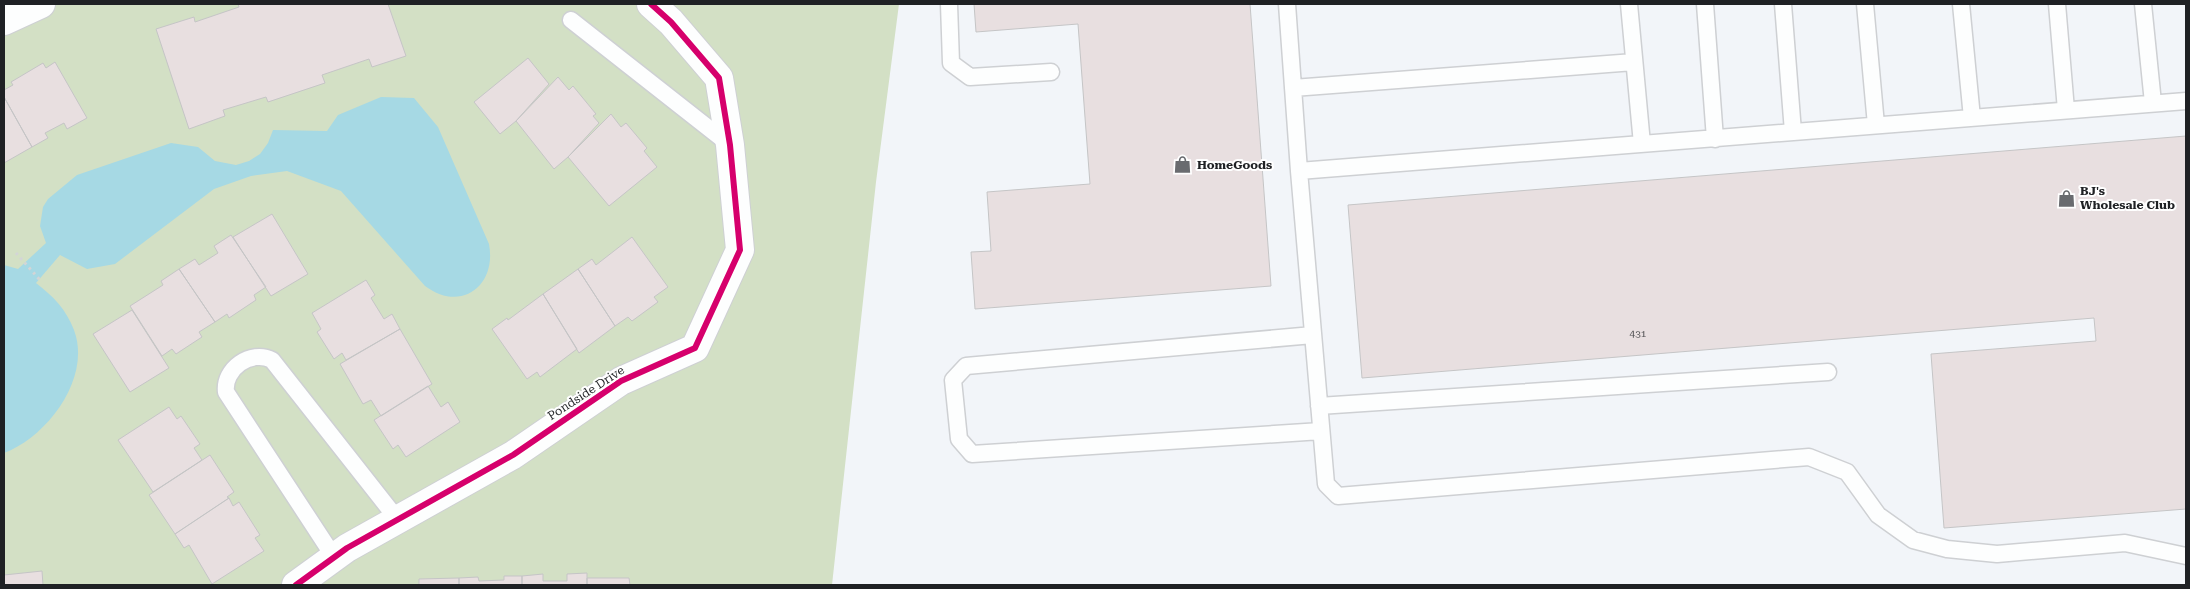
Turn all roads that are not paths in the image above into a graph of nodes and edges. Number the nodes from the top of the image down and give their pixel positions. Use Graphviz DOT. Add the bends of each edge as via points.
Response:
graph roads {
  1 [pos="41,4"];
  2 [pos="651,4"];
  3 [pos="949,4"];
  4 [pos="1287,4"];
  5 [pos="1629,4"];
  6 [pos="1705,4"];
  7 [pos="1783,4"];
  8 [pos="1865,4"];
  9 [pos="1961,4"];
  10 [pos="2057,4"];
  11 [pos="2143,4"];
  12 [pos="571,20"];
  13 [pos="4,21"];
  14 [pos="1634,62"];
  15 [pos="1051,72"];
  16 [pos="1293,88"];
  17 [pos="2186,100"];
  18 [pos="2154,103"];
  19 [pos="2066,110"];
  20 [pos="1972,118"];
  21 [pos="1876,125"];
  22 [pos="1793,132"];
  23 [pos="1715,139"];
  24 [pos="1642,144"];
  25 [pos="730,145"];
  26 [pos="1299,171"];
  27 [pos="1313,335"];
  28 [pos="1828,372"];
  29 [pos="1319,406"];
  30 [pos="1321,431"];
  31 [pos="398,520"];
  32 [pos="2186,556"];
  33 [pos="334,558"];
  34 [pos="296,585"];
  1 -- 13 [label="street"];
  2 -- 25 [label="street, Pondside Drive" via="671,22 719,78"];
  3 -- 15 [label="lane" via="951,63 970,77"];
  4 -- 16 [label="lane"];
  5 -- 14 [label="lane"];
  6 -- 23 [label="lane"];
  7 -- 22 [label="lane"];
  8 -- 21 [label="lane"];
  9 -- 20 [label="lane"];
  10 -- 19 [label="lane"];
  11 -- 18 [label="lane"];
  12 -- 25 [label="lane"];
  14 -- 16 [label="lane"];
  14 -- 24 [label="lane"];
  16 -- 26 [label="lane"];
  17 -- 18 [label="lane"];
  18 -- 19 [label="lane"];
  19 -- 20 [label="lane"];
  20 -- 21 [label="lane"];
  21 -- 22 [label="lane"];
  22 -- 23 [label="lane"];
  23 -- 24 [label="lane"];
  24 -- 26 [label="lane"];
  25 -- 31 [label="street, Pondside Drive" via="740,250 695,348 621,381 512,455"];
  26 -- 27 [label="lane"];
  27 -- 29 [label="lane"];
  27 -- 30 [label="lane" via="966,366 953,380 959,439 972,454"];
  28 -- 29 [label="lane"];
  29 -- 30 [label="lane"];
  30 -- 32 [label="lane" via="1326,484 1338,496 1809,457 1846,472 1878,515 1914,540 1946,550 1997,554 2125,543"];
  31 -- 33 [label="street, Pondside Drive"];
  31 -- 33 [label="lane" via="272,360 264,356 252,357 230,372 225,383 226,392"];
  33 -- 34 [label="street, Pondside Drive"];
}
